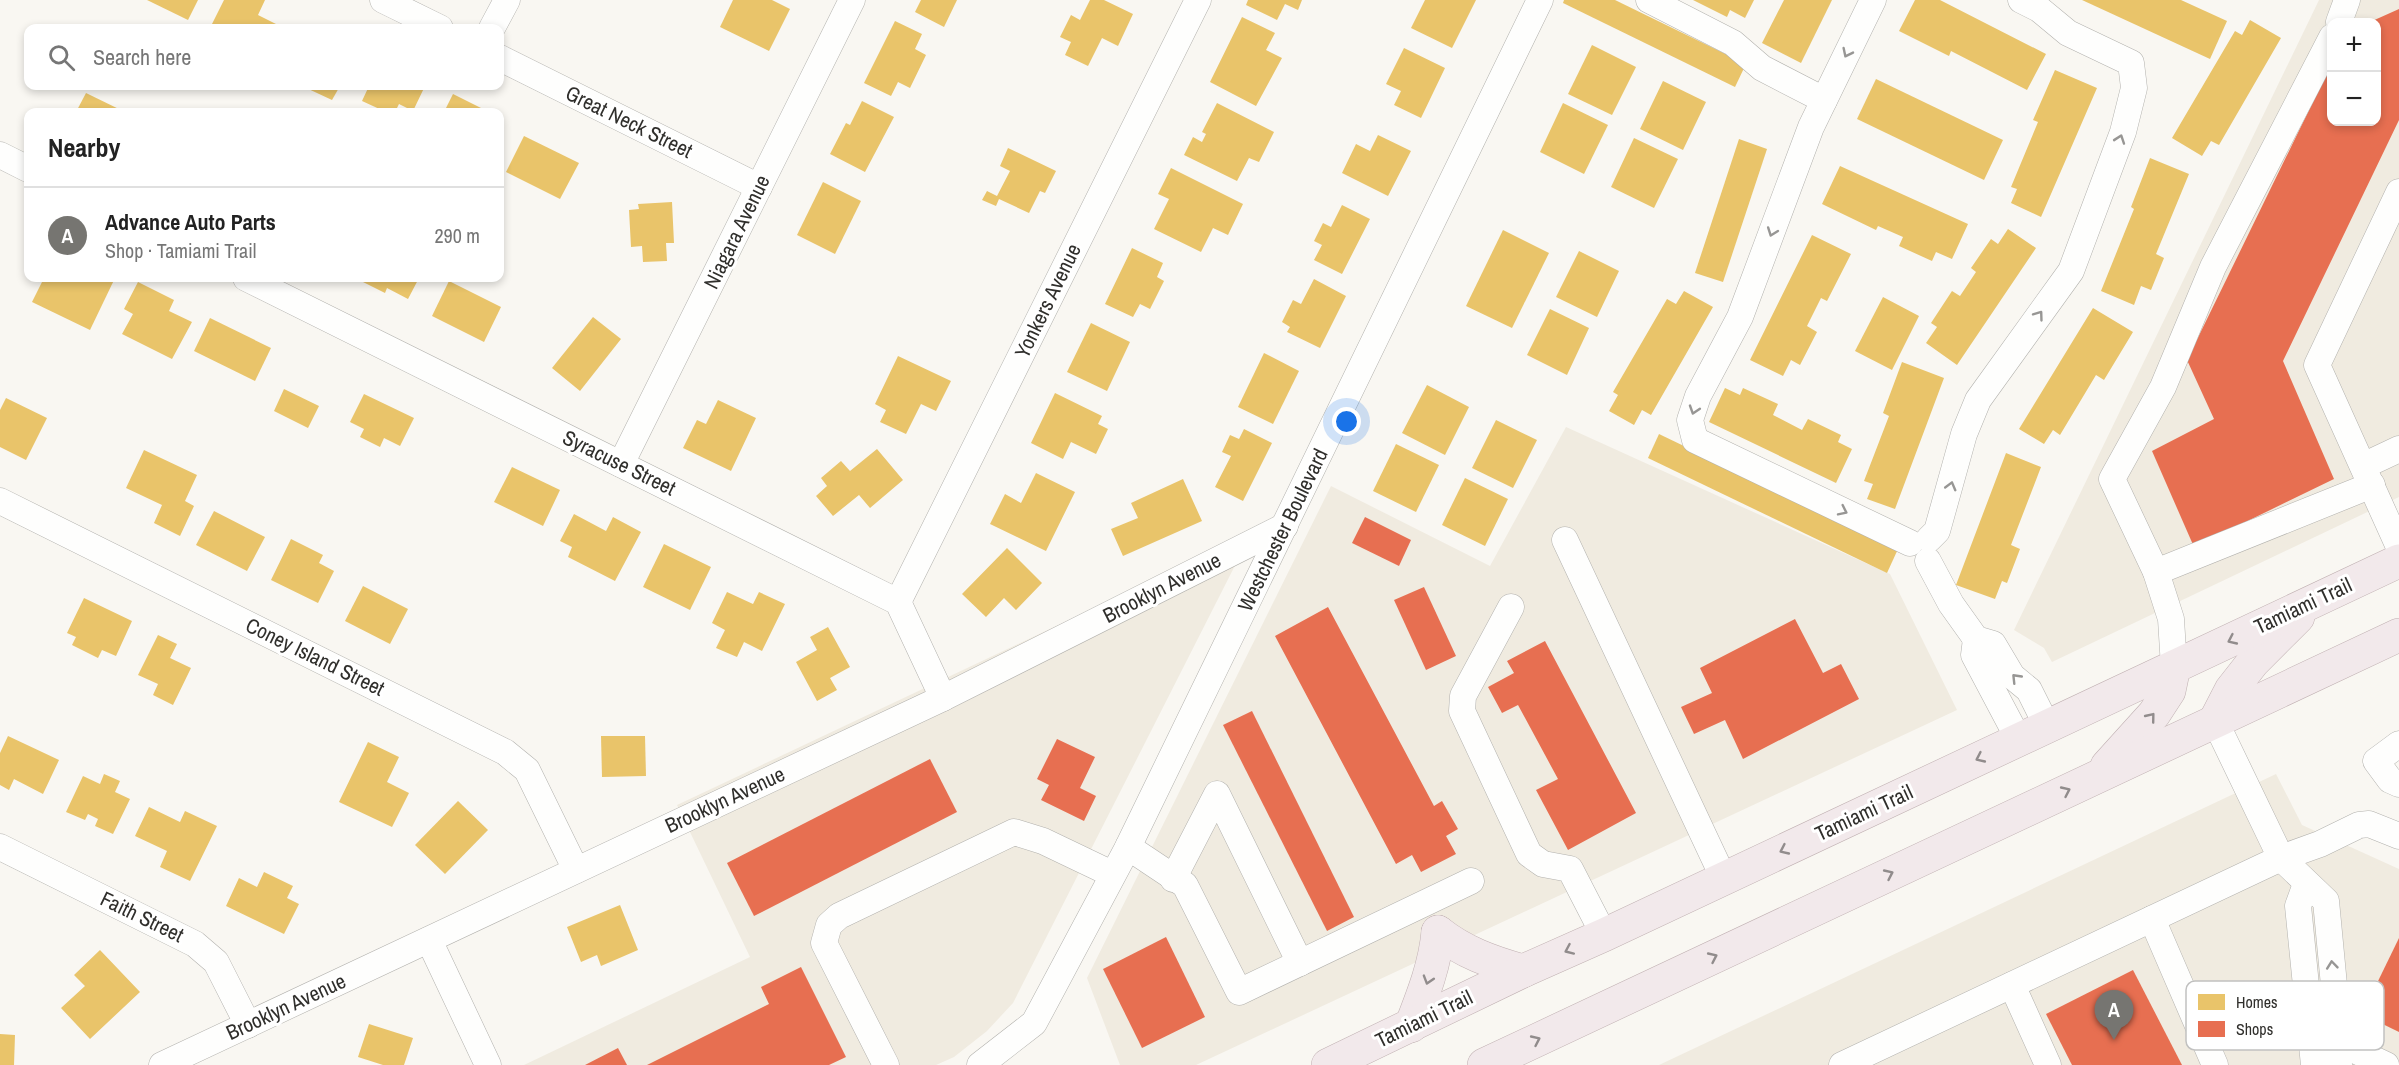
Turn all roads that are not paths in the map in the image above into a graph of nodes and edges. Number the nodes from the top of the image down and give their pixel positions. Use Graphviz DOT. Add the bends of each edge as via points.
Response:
graph roads {
  1 [pos="383,0"];
  2 [pos="507,0"];
  3 [pos="852,0"];
  4 [pos="1198,0"];
  5 [pos="1539,0"];
  6 [pos="1649,0"];
  7 [pos="1873,0"];
  8 [pos="2020,0"];
  9 [pos="2347,0"];
  10 [pos="2340,18"];
  11 [pos="432,24"];
  12 [pos="494,24"];
  13 [pos="2327,45"];
  14 [pos="504,60"];
  15 [pos="1824,100"];
  16 [pos="0,155"];
  17 [pos="24,168"];
  18 [pos="759,187"];
  19 [pos="2399,192"];
  20 [pos="254,282"];
  21 [pos="2399,449"];
  22 [pos="621,464"];
  23 [pos="2367,476"];
  24 [pos="0,501"];
  25 [pos="1285,526"];
  26 [pos="1565,540"];
  27 [pos="2399,547"];
  28 [pos="1922,548"];
  29 [pos="2399,561"];
  30 [pos="2156,572"];
  31 [pos="2314,601"];
  32 [pos="898,602"];
  33 [pos="1511,607"];
  34 [pos="2399,635"];
  35 [pos="2174,667"];
  36 [pos="943,698"];
  37 [pos="2215,721"];
  38 [pos="2033,733"];
  39 [pos="2399,744"];
  40 [pos="2098,776"];
  41 [pos="2399,784"];
  42 [pos="2399,836"];
  43 [pos="0,847"];
  44 [pos="1128,847"];
  45 [pos="2281,858"];
  46 [pos="576,870"];
  47 [pos="1112,874"];
  48 [pos="1173,879"];
  49 [pos="1724,879"];
  50 [pos="1472,881"];
  51 [pos="2306,884"];
  52 [pos="1431,917"];
  53 [pos="2151,919"];
  54 [pos="1604,935"];
  55 [pos="429,940"];
  56 [pos="1300,963"];
  57 [pos="1523,971"];
  58 [pos="2305,981"];
  59 [pos="2334,981"];
  60 [pos="2012,985"];
  61 [pos="2186,999"];
  62 [pos="248,1025"];
  63 [pos="1411,1026"];
  64 [pos="2208,1050"];
  65 [pos="2354,1050"];
  66 [pos="2339,1057"];
  67 [pos="2313,1058"];
  68 [pos="162,1065"];
  69 [pos="488,1065"];
  70 [pos="886,1065"];
  71 [pos="980,1065"];
  72 [pos="1328,1065"];
  73 [pos="1484,1065"];
  74 [pos="1842,1065"];
  75 [pos="2048,1065"];
  76 [pos="2215,1065"];
  77 [pos="2386,1065"];
  1 -- 11 [label="street"];
  2 -- 12 [label="street"];
  3 -- 18 [label="street, Niagara Avenue"];
  4 -- 32 [label="street, Yonkers Avenue"];
  5 -- 25 [label="street, Westchester Boulevard"];
  6 -- 15 [label="street" via="1733,43 1762,68"];
  7 -- 15 [label="street, one-way"];
  28 -- 8 [label="street, one-way" via="1937,531 1964,434 1978,400 2071,271 2123,132 2134,88 2131,63 2068,33 2039,9"];
  9 -- 10 [label="street"];
  13 -- 30 [label="street" via="2213,267 2163,387 2112,478"];
  14 -- 18 [label="street, Great Neck Street"];
  15 -- 28 [label="street, one-way" via="1740,317 1698,396 1690,420 1695,440"];
  16 -- 17 [label="street"];
  18 -- 22 [label="street, Niagara Avenue"];
  19 -- 23 [label="street" via="2318,365"];
  20 -- 22 [label="street, Syracuse Street"];
  21 -- 23 [label="street"];
  22 -- 32 [label="street, Syracuse Street"];
  23 -- 27 [label="street"];
  23 -- 30 [label="street"];
  24 -- 46 [label="street, Coney Island Street" via="505,752 527,770"];
  25 -- 36 [label="street, Brooklyn Avenue"];
  25 -- 44 [label="street, Westchester Boulevard"];
  26 -- 49 [label="street"];
  28 -- 38 [label="street" via="1951,604 1976,639 1994,644 2012,676 2029,690"];
  29 -- 31 [label="main road, Tamiami Trail"];
  30 -- 35 [label="street" via="2171,619"];
  31 -- 35 [label="main road, Tamiami Trail, one-way"];
  31 -- 37 [label="main road" via="2253,662 2231,690"];
  32 -- 36 [label="street"];
  33 -- 54 [label="street" via="1463,696 1462,711 1529,854 1543,864 1570,869"];
  34 -- 37 [label="main road"];
  35 -- 38 [label="main road, Tamiami Trail"];
  40 -- 35 [label="main road, one-way" via="2154,714 2169,691"];
  36 -- 46 [label="street, Brooklyn Avenue"];
  37 -- 40 [label="main road"];
  37 -- 45 [label="street"];
  38 -- 49 [label="main road, Tamiami Trail, one-way"];
  39 -- 41 [label="street" via="2376,761 2390,780"];
  73 -- 40 [label="main road, one-way"];
  42 -- 45 [label="street" via="2369,824 2359,825"];
  43 -- 62 [label="street, Faith Street" via="195,944 216,962"];
  44 -- 47 [label="street, Westchester Boulevard"];
  44 -- 48 [label="street"];
  45 -- 51 [label="street"];
  45 -- 53 [label="street"];
  46 -- 55 [label="street, Brooklyn Avenue"];
  47 -- 70 [label="street" via="1043,841 1014,832 839,915 829,925 824,943"];
  47 -- 71 [label="street, Westchester Boulevard" via="1034,1023"];
  48 -- 56 [label="street" via="1185,885 1239,992"];
  48 -- 56 [label="street" via="1217,794"];
  49 -- 54 [label="main road, Tamiami Trail"];
  50 -- 52 [label="street"];
  51 -- 58 [label="street" via="2298,906"];
  59 -- 51 [label="street, one-way" via="2326,901"];
  52 -- 56 [label="street"];
  52 -- 57 [label="main road" via="1453,944 1490,962"];
  52 -- 63 [label="main road, one-way" via="1436,950"];
  53 -- 60 [label="street"];
  53 -- 61 [label="street"];
  54 -- 57 [label="main road, Tamiami Trail, one-way"];
  55 -- 62 [label="street, Brooklyn Avenue"];
  55 -- 69 [label="street"];
  57 -- 63 [label="main road, Tamiami Trail"];
  60 -- 74 [label="street"];
  60 -- 75 [label="street"];
  62 -- 68 [label="street, Brooklyn Avenue"];
  63 -- 72 [label="main road, Tamiami Trail"];
  64 -- 76 [label="street"];
  65 -- 77 [label="street"];
  66 -- 67 [label="street"];
}
